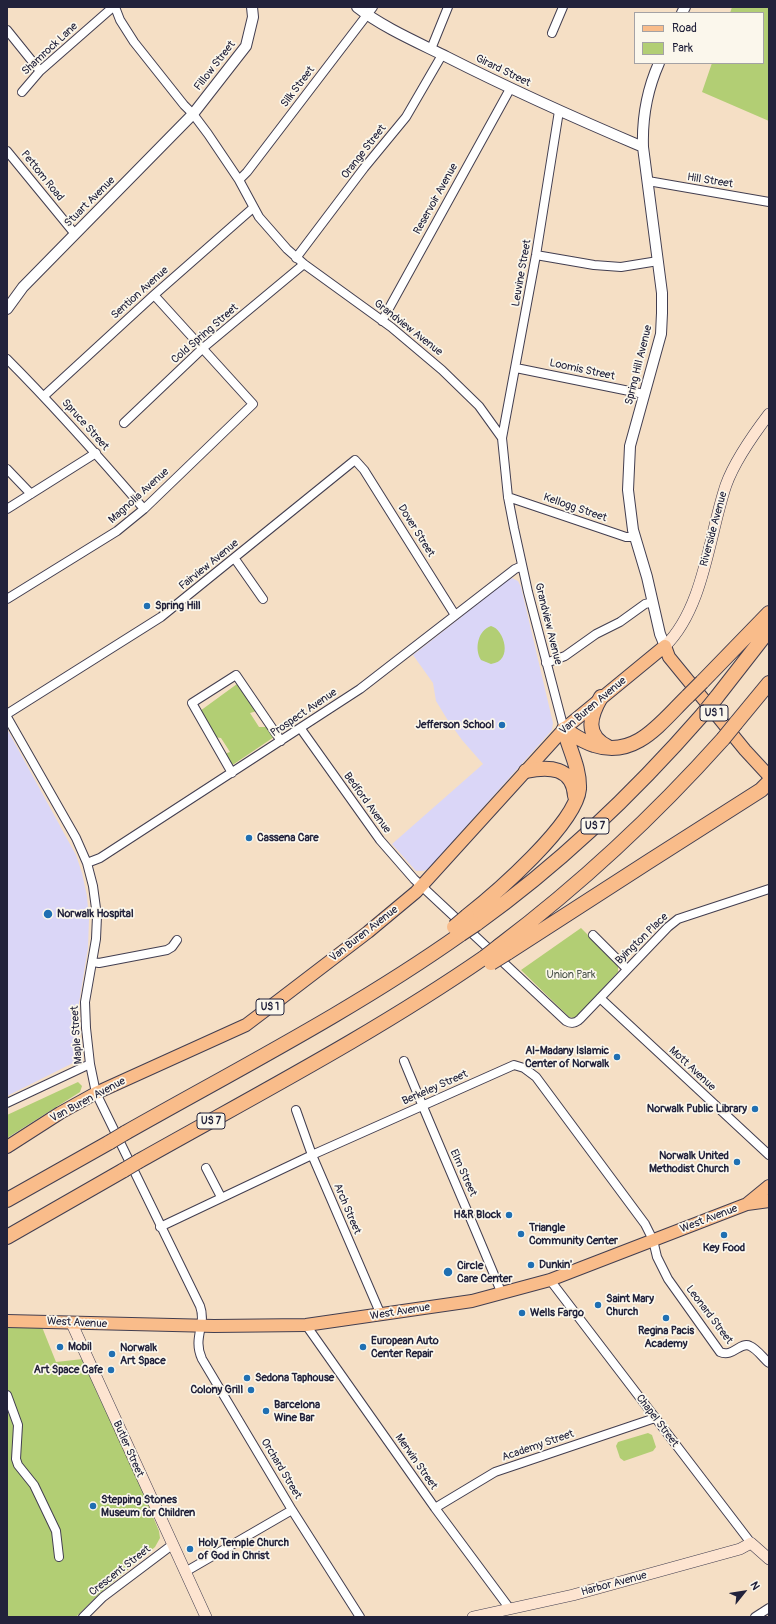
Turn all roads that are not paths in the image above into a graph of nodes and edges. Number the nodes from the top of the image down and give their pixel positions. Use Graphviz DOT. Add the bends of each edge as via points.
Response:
graph roads {
  1 [pos="114,7"];
  2 [pos="252,7"];
  3 [pos="357,7"];
  4 [pos="448,7"];
  5 [pos="563,7"];
  6 [pos="370,11"];
  7 [pos="7,30"];
  8 [pos="552,33"];
  9 [pos="431,49"];
  10 [pos="442,55"];
  11 [pos="659,64"];
  12 [pos="40,71"];
  13 [pos="510,89"];
  14 [pos="22,92"];
  15 [pos="559,111"];
  16 [pos="193,114"];
  17 [pos="643,147"];
  18 [pos="7,151"];
  19 [pos="239,180"];
  20 [pos="648,182"];
  21 [pos="769,202"];
  22 [pos="253,208"];
  23 [pos="75,234"];
  24 [pos="536,255"];
  25 [pos="296,258"];
  26 [pos="658,261"];
  27 [pos="304,264"];
  28 [pos="154,295"];
  29 [pos="7,309"];
  30 [pos="382,321"];
  31 [pos="203,348"];
  32 [pos="7,359"];
  33 [pos="516,368"];
  34 [pos="644,394"];
  35 [pos="44,396"];
  36 [pos="769,414"];
  37 [pos="124,423"];
  38 [pos="502,438"];
  39 [pos="96,453"];
  40 [pos="355,460"];
  41 [pos="7,469"];
  42 [pos="31,494"];
  43 [pos="508,497"];
  44 [pos="7,509"];
  45 [pos="144,509"];
  46 [pos="635,537"];
  47 [pos="235,559"];
  48 [pos="522,566"];
  49 [pos="7,599"];
  50 [pos="263,599"];
  51 [pos="653,602"];
  52 [pos="769,613"];
  53 [pos="455,616"];
  54 [pos="769,630"];
  55 [pos="664,646"];
  56 [pos="546,663"];
  57 [pos="769,683"];
  58 [pos="601,697"];
  59 [pos="7,715"];
  60 [pos="301,729"];
  61 [pos="564,729"];
  62 [pos="281,742"];
  63 [pos="612,748"];
  64 [pos="526,771"];
  65 [pos="232,773"];
  66 [pos="769,776"];
  67 [pos="769,782"];
  68 [pos="575,802"];
  69 [pos="87,863"];
  70 [pos="422,886"];
  71 [pos="769,890"];
  72 [pos="471,920"];
  73 [pos="593,935"];
  74 [pos="177,940"];
  75 [pos="503,950"];
  76 [pos="93,962"];
  77 [pos="627,969"];
  78 [pos="600,998"];
  79 [pos="571,1023"];
  80 [pos="404,1061"];
  81 [pos="90,1064"];
  82 [pos="96,1093"];
  83 [pos="7,1103"];
  84 [pos="423,1106"];
  85 [pos="296,1110"];
  86 [pos="7,1147"];
  87 [pos="312,1155"];
  88 [pos="769,1155"];
  89 [pos="206,1168"];
  90 [pos="769,1186"];
  91 [pos="221,1197"];
  92 [pos="7,1200"];
  93 [pos="769,1201"];
  94 [pos="747,1204"];
  95 [pos="160,1227"];
  96 [pos="7,1236"];
  97 [pos="653,1240"];
  98 [pos="550,1280"];
  99 [pos="502,1294"];
  100 [pos="381,1315"];
  101 [pos="7,1321"];
  102 [pos="72,1324"];
  103 [pos="200,1326"];
  104 [pos="306,1326"];
  105 [pos="769,1363"];
  106 [pos="7,1395"];
  107 [pos="655,1418"];
  108 [pos="435,1508"];
  109 [pos="292,1510"];
  110 [pos="751,1543"];
  111 [pos="172,1544"];
  112 [pos="59,1557"];
  113 [pos="769,1559"];
  114 [pos="185,1572"];
  115 [pos="769,1608"];
  116 [pos="510,1609"];
  117 [pos="83,1617"];
  118 [pos="206,1617"];
  119 [pos="360,1617"];
  120 [pos="473,1617"];
  121 [pos="755,1617"];
  1 -- 12 [label="street, Shamrock Lane"];
  1 -- 16 [label="street, Grandview Avenue" via="134,42"];
  2 -- 16 [label="street, Fillow Street" via="253,17 246,46"];
  3 -- 6 [label="street, Girard Street"];
  4 -- 9 [label="street"];
  5 -- 8 [label="street"];
  6 -- 9 [label="street, Girard Street"];
  6 -- 19 [label="street, Silk Street"];
  7 -- 12 [label="street"];
  9 -- 10 [label="street, Girard Street"];
  10 -- 13 [label="street, Girard Street"];
  10 -- 25 [label="street, Orange Street" via="406,117"];
  11 -- 17 [label="street, Spring Hill Avenue" via="644,110"];
  12 -- 14 [label="street, Shamrock Lane"];
  13 -- 15 [label="street, Girard Street"];
  13 -- 30 [label="street, Reservoir Avenue"];
  15 -- 17 [label="street, Girard Street"];
  15 -- 24 [label="street, Leuvine Street"];
  16 -- 19 [label="street, Grandview Avenue"];
  16 -- 23 [label="street, Stuart Avenue"];
  17 -- 20 [label="street, Spring Hill Avenue"];
  18 -- 23 [label="street, Pettom Road"];
  19 -- 22 [label="street, Grandview Avenue"];
  20 -- 21 [label="street, Hill Street"];
  20 -- 26 [label="street, Spring Hill Avenue"];
  22 -- 25 [label="street, Grandview Avenue" via="273,235"];
  22 -- 28 [label="street, Sention Avenue"];
  23 -- 29 [label="street, Stuart Avenue" via="23,287"];
  24 -- 26 [label="street" via="621,267"];
  24 -- 33 [label="street, Leuvine Street"];
  25 -- 27 [label="street, Grandview Avenue"];
  26 -- 34 [label="street, Spring Hill Avenue" via="662,293 661,334"];
  27 -- 30 [label="street, Grandview Avenue"];
  27 -- 31 [label="street, Cold Spring Street"];
  28 -- 31 [label="street"];
  28 -- 35 [label="street, Sention Avenue"];
  30 -- 38 [label="street, Grandview Avenue" via="464,390"];
  31 -- 37 [label="street, Cold Spring Street"];
  31 -- 45 [label="street, Magnolia Avenue" via="252,404"];
  32 -- 35 [label="street, Spruce Street"];
  33 -- 34 [label="street, Loomis Street"];
  33 -- 38 [label="street, Leuvine Street"];
  34 -- 46 [label="street, Spring Hill Avenue" via="630,446 628,490"];
  35 -- 39 [label="street, Spruce Street"];
  36 -- 55 [label="main road, Riverside Avenue" via="740,457 727,483 695,598 671,640"];
  38 -- 43 [label="street, Grandview Avenue"];
  39 -- 42 [label="street"];
  39 -- 45 [label="street, Spruce Street"];
  40 -- 47 [label="street, Fairview Avenue"];
  40 -- 53 [label="street, Dover Street" via="364,470"];
  41 -- 42 [label="street"];
  42 -- 44 [label="street"];
  43 -- 46 [label="street, Kellogg Street" via="626,537"];
  43 -- 48 [label="street, Grandview Avenue"];
  45 -- 49 [label="street, Magnolia Avenue" via="117,531"];
  46 -- 51 [label="street, Spring Hill Avenue"];
  47 -- 50 [label="street"];
  47 -- 59 [label="street, Fairview Avenue" via="162,617"];
  48 -- 53 [label="street, Prospect Avenue"];
  48 -- 56 [label="street, Grandview Avenue"];
  51 -- 55 [label="street, Spring Hill Avenue"];
  51 -- 56 [label="street" via="596,634 565,656"];
  52 -- 63 [label="highway, bridge" via="642,740 627,747"];
  53 -- 60 [label="street, Prospect Avenue" via="375,678"];
  54 -- 72 [label="highway, US 7, bridge" via="703,714 644,778 590,831 532,881"];
  55 -- 58 [label="main road, Van Buren Avenue / US 1"];
  55 -- 66 [label="main road, US 1" via="669,658"];
  56 -- 61 [label="street, Grandview Avenue"];
  57 -- 75 [label="highway, US 7, bridge" via="723,739 664,803"];
  58 -- 61 [label="main road, Van Buren Avenue / US 1"];
  58 -- 63 [label="highway" via="592,716 592,730 599,742"];
  59 -- 69 [label="street, Maple Street" via="76,838"];
  60 -- 62 [label="street, Prospect Avenue"];
  60 -- 70 [label="street, Bedford Avenue" via="380,840"];
  61 -- 63 [label="highway" via="592,745"];
  61 -- 64 [label="main road, Van Buren Avenue / US 1"];
  61 -- 68 [label="highway" via="578,775 579,789"];
  62 -- 65 [label="street, Prospect Avenue"];
  62 -- 65 [label="street" via="236,675 192,704"];
  64 -- 68 [label="highway" via="545,768 562,773 572,784"];
  64 -- 70 [label="main road, Van Buren Avenue / US 1"];
  65 -- 69 [label="street, Prospect Avenue" via="100,858"];
  67 -- 75 [label="highway" via="761,790 648,862"];
  68 -- 72 [label="highway" via="558,828"];
  69 -- 76 [label="street, Maple Street" via="97,916"];
  70 -- 79 [label="street, Bedford Avenue"];
  70 -- 82 [label="main road, Van Buren Avenue / US 1" via="368,932 246,1025"];
  71 -- 77 [label="street, Byington Place" via="678,919"];
  72 -- 92 [label="highway, US 7, bridge" via="404,972"];
  73 -- 77 [label="street"];
  74 -- 76 [label="street" via="167,950"];
  75 -- 96 [label="highway, US 7, bridge" via="342,1047"];
  76 -- 81 [label="street, Maple Street" via="86,1002"];
  77 -- 78 [label="street, Byington Place"];
  78 -- 79 [label="street, Byington Place" via="578,1021"];
  78 -- 88 [label="street, Mott Avenue"];
  80 -- 84 [label="street, Elm Street"];
  81 -- 82 [label="street, Maple Street"];
  81 -- 83 [label="street"];
  82 -- 86 [label="main road, Van Buren Avenue / US 1"];
  82 -- 95 [label="street, Maple Street"];
  84 -- 87 [label="street, Berkeley Street"];
  84 -- 97 [label="street, Berkeley Street" via="514,1065 524,1068 536,1077 645,1224"];
  84 -- 99 [label="street, Elm Street"];
  85 -- 87 [label="street, Arch Street"];
  87 -- 91 [label="street, Berkeley Street"];
  87 -- 100 [label="street, Arch Street"];
  89 -- 91 [label="street"];
  90 -- 94 [label="main road, West Avenue"];
  91 -- 95 [label="street, Berkeley Street"];
  93 -- 94 [label="main road"];
  94 -- 97 [label="main road, West Avenue"];
  95 -- 103 [label="street, Maple Street" via="200,1306"];
  97 -- 98 [label="main road, West Avenue"];
  97 -- 105 [label="street, Leonard Street" via="657,1257 668,1280 720,1352 730,1353 743,1345 749,1346"];
  98 -- 99 [label="main road, West Avenue"];
  98 -- 107 [label="street, Chapel Street"];
  99 -- 100 [label="main road, West Avenue"];
  100 -- 104 [label="main road, West Avenue"];
  101 -- 102 [label="main road, West Avenue"];
  102 -- 103 [label="main road, West Avenue"];
  102 -- 111 [label="main road, Butler Street"];
  103 -- 104 [label="main road, West Avenue"];
  103 -- 109 [label="street, Orchard Street" via="197,1343 199,1352"];
  104 -- 108 [label="street, Merwin Street"];
  106 -- 112 [label="street" via="18,1425 15,1457 34,1485 56,1531"];
  107 -- 108 [label="street, Academy Street" via="495,1472"];
  107 -- 110 [label="street, Chapel Street"];
  108 -- 116 [label="street, Merwin Street"];
  109 -- 114 [label="street"];
  109 -- 119 [label="street, Orchard Street"];
  110 -- 113 [label="main road, Chapel Street"];
  110 -- 116 [label="main road, Harbor Avenue" via="740,1550 573,1595"];
  111 -- 114 [label="main road, Butler Street"];
  111 -- 117 [label="street, Crescent Street" via="103,1597"];
  114 -- 118 [label="main road, Butler Street"];
  115 -- 121 [label="street"];
  116 -- 120 [label="main road, Harbor Avenue"];
}
